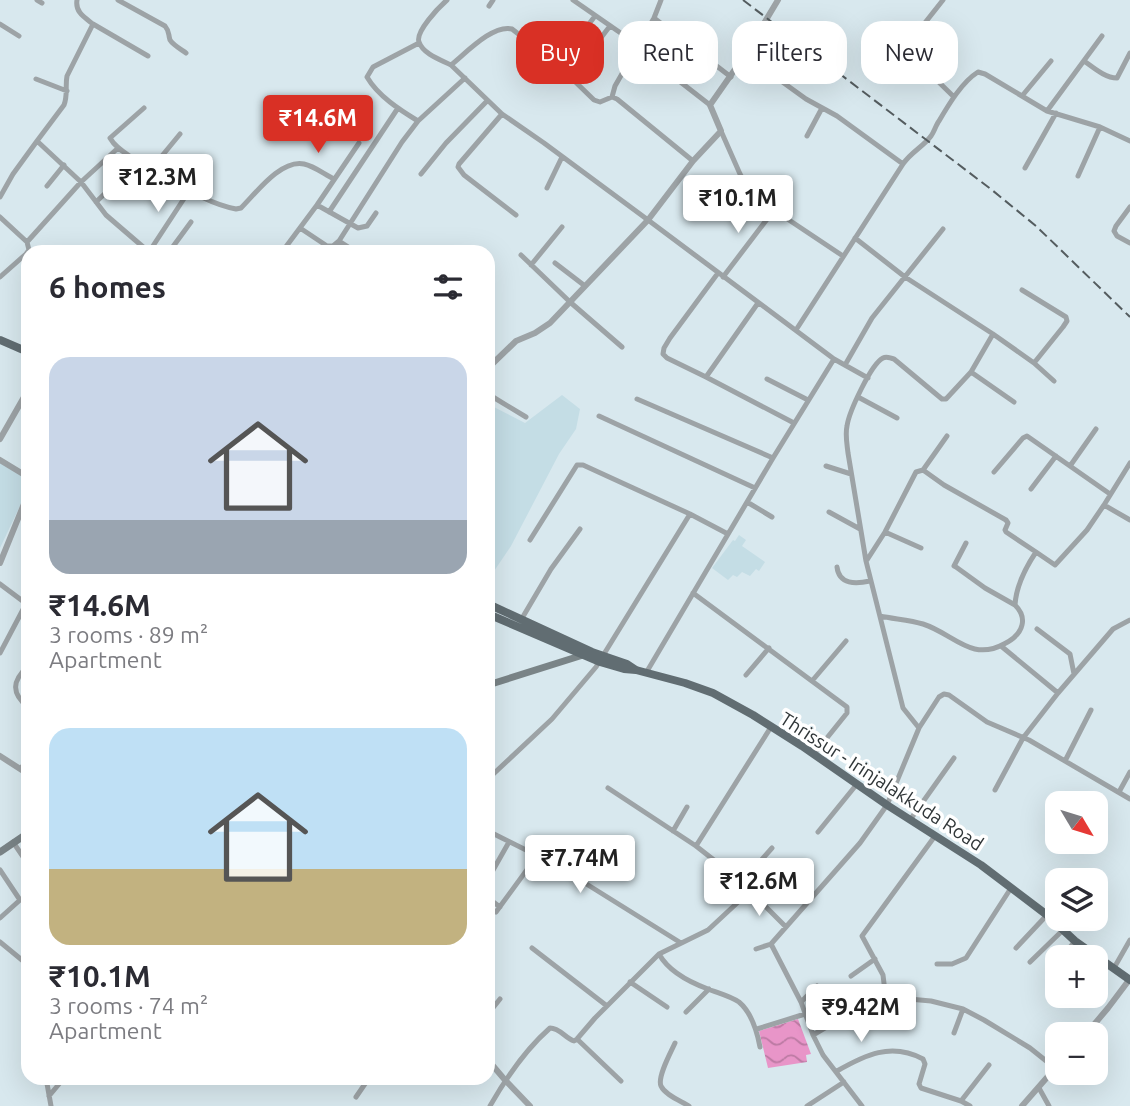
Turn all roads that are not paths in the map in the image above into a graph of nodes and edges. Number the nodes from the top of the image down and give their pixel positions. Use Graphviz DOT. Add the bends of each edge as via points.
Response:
graph roads {
  1 [pos="77,0"];
  2 [pos="118,0"];
  3 [pos="447,0"];
  4 [pos="573,0"];
  5 [pos="661,0"];
  6 [pos="778,0"];
  7 [pos="943,0"];
  8 [pos="595,16"];
  9 [pos="654,18"];
  10 [pos="591,21"];
  11 [pos="652,21"];
  12 [pos="765,21"];
  13 [pos="0,24"];
  14 [pos="93,24"];
  15 [pos="610,26"];
  16 [pos="618,31"];
  17 [pos="516,32"];
  18 [pos="604,34"];
  19 [pos="19,36"];
  20 [pos="1102,36"];
  21 [pos="419,43"];
  22 [pos="186,53"];
  23 [pos="1130,54"];
  24 [pos="148,56"];
  25 [pos="1051,61"];
  26 [pos="1084,61"];
  27 [pos="451,65"];
  28 [pos="731,76"];
  29 [pos="465,78"];
  30 [pos="36,79"];
  31 [pos="618,81"];
  32 [pos="578,84"];
  33 [pos="683,84"];
  34 [pos="785,84"];
  35 [pos="67,91"];
  36 [pos="1022,96"];
  37 [pos="612,97"];
  38 [pos="954,97"];
  39 [pos="487,101"];
  40 [pos="710,105"];
  41 [pos="822,107"];
  42 [pos="144,108"];
  43 [pos="398,108"];
  44 [pos="1047,111"];
  45 [pos="1056,113"];
  46 [pos="502,114"];
  47 [pos="418,121"];
  48 [pos="1100,127"];
  49 [pos="721,131"];
  50 [pos="180,134"];
  51 [pos="807,136"];
  52 [pos="37,141"];
  53 [pos="1130,141"];
  54 [pos="359,143"];
  55 [pos="118,148"];
  56 [pos="562,157"];
  57 [pos="138,162"];
  58 [pos="693,162"];
  59 [pos="903,164"];
  60 [pos="64,165"];
  61 [pos="152,168"];
  62 [pos="1025,168"];
  63 [pos="421,174"];
  64 [pos="1078,176"];
  65 [pos="334,179"];
  66 [pos="81,182"];
  67 [pos="47,186"];
  68 [pos="547,188"];
  69 [pos="189,191"];
  70 [pos="0,197"];
  71 [pos="96,202"];
  72 [pos="317,205"];
  73 [pos="1130,207"];
  74 [pos="774,210"];
  75 [pos="329,212"];
  76 [pos="376,213"];
  77 [pos="516,215"];
  78 [pos="0,217"];
  79 [pos="648,220"];
  80 [pos="191,222"];
  81 [pos="350,224"];
  82 [pos="562,227"];
  83 [pos="300,228"];
  84 [pos="943,229"];
  85 [pos="855,238"];
  86 [pos="340,241"];
  87 [pos="27,242"];
  88 [pos="1130,243"];
  89 [pos="28,245"];
  90 [pos="141,245"];
  91 [pos="154,245"];
  92 [pos="174,245"];
  93 [pos="287,245"];
  94 [pos="326,245"];
  95 [pos="334,245"];
  96 [pos="346,245"];
  97 [pos="521,255"];
  98 [pos="844,256"];
  99 [pos="21,258"];
  100 [pos="555,263"];
  101 [pos="531,265"];
  102 [pos="720,275"];
  103 [pos="0,277"];
  104 [pos="905,277"];
  105 [pos="585,286"];
  106 [pos="1022,290"];
  107 [pos="570,302"];
  108 [pos="758,303"];
  109 [pos="796,330"];
  110 [pos="993,334"];
  111 [pos="0,340"];
  112 [pos="622,347"];
  113 [pos="21,349"];
  114 [pos="835,359"];
  115 [pos="495,361"];
  116 [pos="1034,363"];
  117 [pos="845,365"];
  118 [pos="971,372"];
  119 [pos="706,377"];
  120 [pos="868,378"];
  121 [pos="767,379"];
  122 [pos="1054,381"];
  123 [pos="858,397"];
  124 [pos="495,398"];
  125 [pos="637,399"];
  126 [pos="808,400"];
  127 [pos="21,402"];
  128 [pos="1014,402"];
  129 [pos="526,416"];
  130 [pos="599,416"];
  131 [pos="897,418"];
  132 [pos="794,423"];
  133 [pos="1097,429"];
  134 [pos="947,436"];
  135 [pos="0,439"];
  136 [pos="1056,456"];
  137 [pos="773,458"];
  138 [pos="0,460"];
  139 [pos="1130,463"];
  140 [pos="826,466"];
  141 [pos="1070,466"];
  142 [pos="923,470"];
  143 [pos="994,472"];
  144 [pos="21,473"];
  145 [pos="851,474"];
  146 [pos="755,488"];
  147 [pos="1031,489"];
  148 [pos="1110,494"];
  149 [pos="747,502"];
  150 [pos="1104,505"];
  151 [pos="21,511"];
  152 [pos="829,512"];
  153 [pos="690,514"];
  154 [pos="772,517"];
  155 [pos="1130,520"];
  156 [pos="580,529"];
  157 [pos="860,529"];
  158 [pos="885,532"];
  159 [pos="728,534"];
  160 [pos="530,540"];
  161 [pos="966,543"];
  162 [pos="921,548"];
  163 [pos="1037,552"];
  164 [pos="866,561"];
  165 [pos="0,563"];
  166 [pos="837,567"];
  167 [pos="870,581"];
  168 [pos="0,584"];
  169 [pos="693,593"];
  170 [pos="21,599"];
  171 [pos="1015,605"];
  172 [pos="495,607"];
  173 [pos="21,614"];
  174 [pos="880,615"];
  175 [pos="495,617"];
  176 [pos="521,620"];
  177 [pos="1130,620"];
  178 [pos="1037,629"];
  179 [pos="846,641"];
  180 [pos="1001,646"];
  181 [pos="769,648"];
  182 [pos="0,653"];
  183 [pos="587,653"];
  184 [pos="600,662"];
  185 [pos="646,673"];
  186 [pos="21,674"];
  187 [pos="1074,674"];
  188 [pos="746,675"];
  189 [pos="812,681"];
  190 [pos="495,683"];
  191 [pos="1058,693"];
  192 [pos="21,700"];
  193 [pos="1091,710"];
  194 [pos="771,727"];
  195 [pos="919,728"];
  196 [pos="1023,738"];
  197 [pos="814,754"];
  198 [pos="0,756"];
  199 [pos="954,758"];
  200 [pos="1065,761"];
  201 [pos="21,768"];
  202 [pos="495,772"];
  203 [pos="1130,772"];
  204 [pos="856,784"];
  205 [pos="608,788"];
  206 [pos="995,790"];
  207 [pos="1119,792"];
  208 [pos="1130,799"];
  209 [pos="887,806"];
  210 [pos="687,807"];
  211 [pos="910,820"];
  212 [pos="673,831"];
  213 [pos="818,832"];
  214 [pos="495,835"];
  215 [pos="934,836"];
  216 [pos="21,837"];
  217 [pos="13,842"];
  218 [pos="509,842"];
  219 [pos="696,846"];
  220 [pos="772,848"];
  221 [pos="0,852"];
  222 [pos="21,854"];
  223 [pos="537,856"];
  224 [pos="495,867"];
  225 [pos="0,870"];
  226 [pos="741,883"];
  227 [pos="1011,888"];
  228 [pos="750,891"];
  229 [pos="495,906"];
  230 [pos="1045,914"];
  231 [pos="1045,917"];
  232 [pos="0,918"];
  233 [pos="786,927"];
  234 [pos="1062,931"];
  235 [pos="1064,931"];
  236 [pos="1130,940"];
  237 [pos="1075,941"];
  238 [pos="0,942"];
  239 [pos="681,943"];
  240 [pos="771,944"];
  241 [pos="1072,945"];
  242 [pos="532,948"];
  243 [pos="1016,948"];
  244 [pos="756,949"];
  245 [pos="659,954"];
  246 [pos="875,959"];
  247 [pos="21,960"];
  248 [pos="1030,962"];
  249 [pos="937,964"];
  250 [pos="1114,968"];
  251 [pos="851,976"];
  252 [pos="1130,980"];
  253 [pos="630,982"];
  254 [pos="817,986"];
  255 [pos="709,989"];
  256 [pos="500,999"];
  257 [pos="886,1000"];
  258 [pos="801,1002"];
  259 [pos="495,1005"];
  260 [pos="607,1006"];
  261 [pos="667,1007"];
  262 [pos="963,1009"];
  263 [pos="686,1012"];
  264 [pos="806,1014"];
  265 [pos="1096,1022"];
  266 [pos="757,1029"];
  267 [pos="954,1033"];
  268 [pos="813,1035"];
  269 [pos="577,1039"];
  270 [pos="675,1043"];
  271 [pos="760,1047"];
  272 [pos="1045,1059"];
  273 [pos="989,1065"];
  274 [pos="495,1068"];
  275 [pos="836,1071"];
  276 [pos="505,1080"];
  277 [pos="621,1081"];
  278 [pos="1045,1081"];
  279 [pos="844,1082"];
  280 [pos="47,1085"];
  281 [pos="58,1085"];
  282 [pos="364,1085"];
  283 [pos="1039,1088"];
  284 [pos="49,1096"];
  285 [pos="356,1097"];
  286 [pos="961,1101"];
  287 [pos="51,1106"];
  288 [pos="490,1106"];
  289 [pos="530,1106"];
  290 [pos="690,1106"];
  291 [pos="807,1106"];
  292 [pos="862,1106"];
  293 [pos="970,1106"];
  294 [pos="1022,1106"];
  295 [pos="1049,1106"];
  1 -- 14 [label="street" via="80,13"];
  2 -- 22 [label="street" via="165,26 170,40"];
  3 -- 21 [label="street" via="420,32"];
  4 -- 8 [label="street"];
  5 -- 9 [label="street"];
  6 -- 12 [label="street"];
  7 -- 38 [label="street" via="907,48"];
  8 -- 10 [label="street"];
  8 -- 15 [label="street"];
  9 -- 11 [label="street"];
  9 -- 28 [label="street"];
  13 -- 19 [label="street"];
  14 -- 24 [label="street"];
  14 -- 35 [label="street" via="67,76"];
  15 -- 16 [label="street"];
  15 -- 18 [label="street"];
  17 -- 27 [label="street" via="500,29"];
  20 -- 26 [label="street"];
  21 -- 27 [label="street" via="430,55"];
  21 -- 43 [label="street" via="373,67 367,77"];
  23 -- 26 [label="street" via="1117,78"];
  25 -- 36 [label="street"];
  26 -- 44 [label="street"];
  27 -- 29 [label="street"];
  28 -- 40 [label="street"];
  29 -- 39 [label="street"];
  29 -- 47 [label="street"];
  30 -- 35 [label="street"];
  31 -- 37 [label="street"];
  32 -- 37 [label="street" via="594,100"];
  33 -- 40 [label="street"];
  34 -- 41 [label="street"];
  35 -- 52 [label="street" via="64,105"];
  36 -- 38 [label="street" via="978,72"];
  36 -- 44 [label="street"];
  37 -- 58 [label="street"];
  38 -- 59 [label="street" via="932,135"];
  39 -- 46 [label="street"];
  39 -- 63 [label="street"];
  40 -- 49 [label="street"];
  41 -- 51 [label="street"];
  41 -- 59 [label="street"];
  42 -- 55 [label="street" via="110,138"];
  43 -- 47 [label="street"];
  43 -- 75 [label="street"];
  44 -- 45 [label="street"];
  45 -- 48 [label="street"];
  45 -- 62 [label="street"];
  46 -- 56 [label="street"];
  46 -- 77 [label="street" via="458,167"];
  47 -- 81 [label="street"];
  48 -- 53 [label="street"];
  48 -- 64 [label="street"];
  49 -- 58 [label="street"];
  49 -- 74 [label="street" via="746,185"];
  50 -- 61 [label="street"];
  52 -- 60 [label="street"];
  52 -- 70 [label="street"];
  54 -- 65 [label="street"];
  55 -- 57 [label="street"];
  55 -- 66 [label="street"];
  56 -- 68 [label="street"];
  56 -- 79 [label="street"];
  57 -- 61 [label="street"];
  57 -- 71 [label="street"];
  58 -- 79 [label="street"];
  59 -- 85 [label="street"];
  60 -- 66 [label="street"];
  60 -- 67 [label="street"];
  61 -- 69 [label="street"];
  65 -- 69 [label="street" via="311,166 293,163 236,209"];
  65 -- 72 [label="street"];
  66 -- 71 [label="street"];
  66 -- 87 [label="street"];
  69 -- 91 [label="street"];
  71 -- 90 [label="street"];
  72 -- 75 [label="street"];
  72 -- 83 [label="street"];
  73 -- 88 [label="street" via="1114,231"];
  74 -- 98 [label="street"];
  74 -- 102 [label="street"];
  75 -- 81 [label="street"];
  76 -- 81 [label="street" via="363,228"];
  78 -- 87 [label="street"];
  79 -- 102 [label="street"];
  79 -- 105 [label="street"];
  80 -- 92 [label="street"];
  81 -- 86 [label="street"];
  82 -- 101 [label="street"];
  83 -- 93 [label="street"];
  83 -- 94 [label="street"];
  84 -- 104 [label="street"];
  85 -- 98 [label="street"];
  85 -- 104 [label="street"];
  86 -- 95 [label="street"];
  86 -- 96 [label="street"];
  87 -- 89 [label="street"];
  97 -- 101 [label="street"];
  98 -- 109 [label="street"];
  99 -- 103 [label="street"];
  100 -- 105 [label="street"];
  101 -- 107 [label="street"];
  102 -- 108 [label="street"];
  102 -- 119 [label="street" via="670,338 663,354"];
  104 -- 110 [label="street"];
  104 -- 117 [label="street" via="872,318"];
  105 -- 107 [label="street"];
  106 -- 116 [label="street" via="1064,314 1067,321"];
  107 -- 112 [label="street"];
  107 -- 115 [label="street" via="550,323 516,341"];
  108 -- 109 [label="street"];
  108 -- 119 [label="street"];
  109 -- 114 [label="street"];
  110 -- 116 [label="street"];
  110 -- 118 [label="street"];
  111 -- 113 [label="main road"];
  114 -- 117 [label="street"];
  114 -- 126 [label="street"];
  116 -- 122 [label="street"];
  117 -- 120 [label="street"];
  118 -- 120 [label="street" via="946,399 894,359 881,359"];
  118 -- 128 [label="street"];
  119 -- 132 [label="street"];
  120 -- 123 [label="street"];
  121 -- 126 [label="street"];
  123 -- 131 [label="street"];
  123 -- 145 [label="street" via="845,434"];
  124 -- 129 [label="street"];
  125 -- 137 [label="street"];
  126 -- 132 [label="street"];
  127 -- 135 [label="street"];
  130 -- 146 [label="street"];
  132 -- 137 [label="street"];
  133 -- 141 [label="street"];
  134 -- 142 [label="street"];
  136 -- 141 [label="street"];
  136 -- 143 [label="street" via="1027,436"];
  136 -- 147 [label="street"];
  137 -- 146 [label="street"];
  138 -- 144 [label="street"];
  139 -- 148 [label="street"];
  140 -- 145 [label="street"];
  141 -- 148 [label="street"];
  142 -- 158 [label="street" via="916,472"];
  142 -- 163 [label="street" via="1006,520 1006,533"];
  145 -- 157 [label="street"];
  146 -- 149 [label="street"];
  148 -- 150 [label="street"];
  149 -- 154 [label="street"];
  149 -- 159 [label="street"];
  150 -- 155 [label="street"];
  150 -- 163 [label="street" via="1055,565"];
  151 -- 165 [label="street"];
  152 -- 157 [label="street"];
  153 -- 159 [label="street"];
  153 -- 160 [label="street" via="577,465"];
  153 -- 184 [label="street"];
  156 -- 176 [label="street"];
  157 -- 164 [label="street"];
  158 -- 162 [label="street"];
  158 -- 164 [label="street"];
  159 -- 169 [label="street"];
  161 -- 171 [label="street" via="954,566"];
  163 -- 171 [label="street"];
  164 -- 167 [label="street"];
  166 -- 167 [label="street" via="844,580 855,584"];
  167 -- 174 [label="street"];
  168 -- 170 [label="street"];
  169 -- 181 [label="street"];
  169 -- 185 [label="street"];
  171 -- 180 [label="street" via="1023,618 1022,628"];
  172 -- 176 [label="main road"];
  173 -- 182 [label="street"];
  174 -- 180 [label="street" via="922,623 974,650"];
  174 -- 195 [label="street" via="903,708"];
  175 -- 183 [label="main road"];
  176 -- 183 [label="main road"];
  177 -- 187 [label="street" via="1113,629"];
  178 -- 187 [label="street" via="1070,654"];
  179 -- 189 [label="street"];
  180 -- 191 [label="street"];
  181 -- 188 [label="street"];
  181 -- 189 [label="street"];
  183 -- 184 [label="main road, Thrissur - Irinjalakkuda Road"];
  183 -- 190 [label="main road"];
  184 -- 185 [label="main road, Thrissur - Irinjalakkuda Road"];
  184 -- 202 [label="street" via="552,719"];
  185 -- 194 [label="main road, Thrissur - Irinjalakkuda Road" via="713,693"];
  186 -- 192 [label="street" via="16,687"];
  187 -- 191 [label="street"];
  189 -- 197 [label="street" via="847,707"];
  191 -- 196 [label="street"];
  193 -- 200 [label="street"];
  194 -- 197 [label="main road, Thrissur - Irinjalakkuda Road"];
  194 -- 219 [label="street"];
  195 -- 196 [label="street" via="944,694 987,722"];
  195 -- 209 [label="street"];
  196 -- 200 [label="street"];
  196 -- 206 [label="street"];
  197 -- 204 [label="main road, Thrissur - Irinjalakkuda Road"];
  198 -- 201 [label="street"];
  199 -- 211 [label="street"];
  200 -- 207 [label="street"];
  203 -- 207 [label="street"];
  204 -- 209 [label="main road, Thrissur - Irinjalakkuda Road"];
  204 -- 213 [label="street"];
  205 -- 212 [label="street"];
  207 -- 208 [label="street"];
  209 -- 211 [label="main road, Thrissur - Irinjalakkuda Road"];
  209 -- 233 [label="street" via="860,844"];
  210 -- 212 [label="street"];
  211 -- 215 [label="main road, Thrissur - Irinjalakkuda Road"];
  212 -- 219 [label="street"];
  214 -- 218 [label="street"];
  215 -- 227 [label="main road, Thrissur - Irinjalakkuda Road"];
  215 -- 246 [label="street" via="862,936"];
  216 -- 217 [label="main road"];
  217 -- 221 [label="main road"];
  217 -- 222 [label="street"];
  218 -- 223 [label="street"];
  218 -- 224 [label="street"];
  219 -- 226 [label="street"];
  220 -- 226 [label="street"];
  223 -- 229 [label="street" via="498,909"];
  223 -- 239 [label="street"];
  225 -- 232 [label="street" via="20,900"];
  226 -- 228 [label="street"];
  227 -- 230 [label="main road, Thrissur - Irinjalakkuda Road"];
  227 -- 249 [label="street" via="966,958"];
  228 -- 233 [label="street"];
  228 -- 239 [label="street" via="708,930"];
  231 -- 243 [label="street"];
  233 -- 240 [label="street"];
  234 -- 248 [label="street"];
  235 -- 237 [label="main road, Thrissur - Irinjalakkuda Road"];
  236 -- 250 [label="street"];
  237 -- 241 [label="street"];
  237 -- 250 [label="main road, Thrissur - Irinjalakkuda Road"];
  238 -- 247 [label="street"];
  239 -- 245 [label="street"];
  240 -- 244 [label="street"];
  240 -- 258 [label="street"];
  242 -- 260 [label="street"];
  245 -- 253 [label="street"];
  245 -- 255 [label="street" via="670,969"];
  246 -- 251 [label="street"];
  246 -- 257 [label="street" via="883,975"];
  250 -- 252 [label="main road, Thrissur - Irinjalakkuda Road"];
  252 -- 265 [label="street"];
  253 -- 260 [label="street"];
  253 -- 261 [label="street"];
  254 -- 258 [label="street"];
  255 -- 263 [label="street"];
  255 -- 266 [label="street" via="739,1003"];
  256 -- 259 [label="street"];
  257 -- 262 [label="street" via="930,1001"];
  257 -- 268 [label="street" via="852,1012"];
  258 -- 264 [label="street"];
  260 -- 269 [label="street"];
  262 -- 267 [label="street"];
  262 -- 272 [label="street"];
  264 -- 266 [label="street"];
  264 -- 268 [label="street"];
  266 -- 271 [label="street"];
  268 -- 275 [label="street"];
  269 -- 276 [label="street" via="570,1040 550,1028"];
  269 -- 277 [label="street"];
  270 -- 290 [label="street" via="660,1083"];
  273 -- 286 [label="street"];
  274 -- 276 [label="street"];
  275 -- 279 [label="street"];
  275 -- 286 [label="street" via="860,1058 895,1051 923,1059 921,1088"];
  276 -- 288 [label="street"];
  276 -- 289 [label="street"];
  278 -- 283 [label="street"];
  279 -- 291 [label="street"];
  279 -- 292 [label="street"];
  280 -- 284 [label="street"];
  281 -- 284 [label="street"];
  282 -- 285 [label="street"];
  283 -- 294 [label="street"];
  283 -- 295 [label="street"];
  284 -- 287 [label="street"];
  286 -- 293 [label="street"];
}
